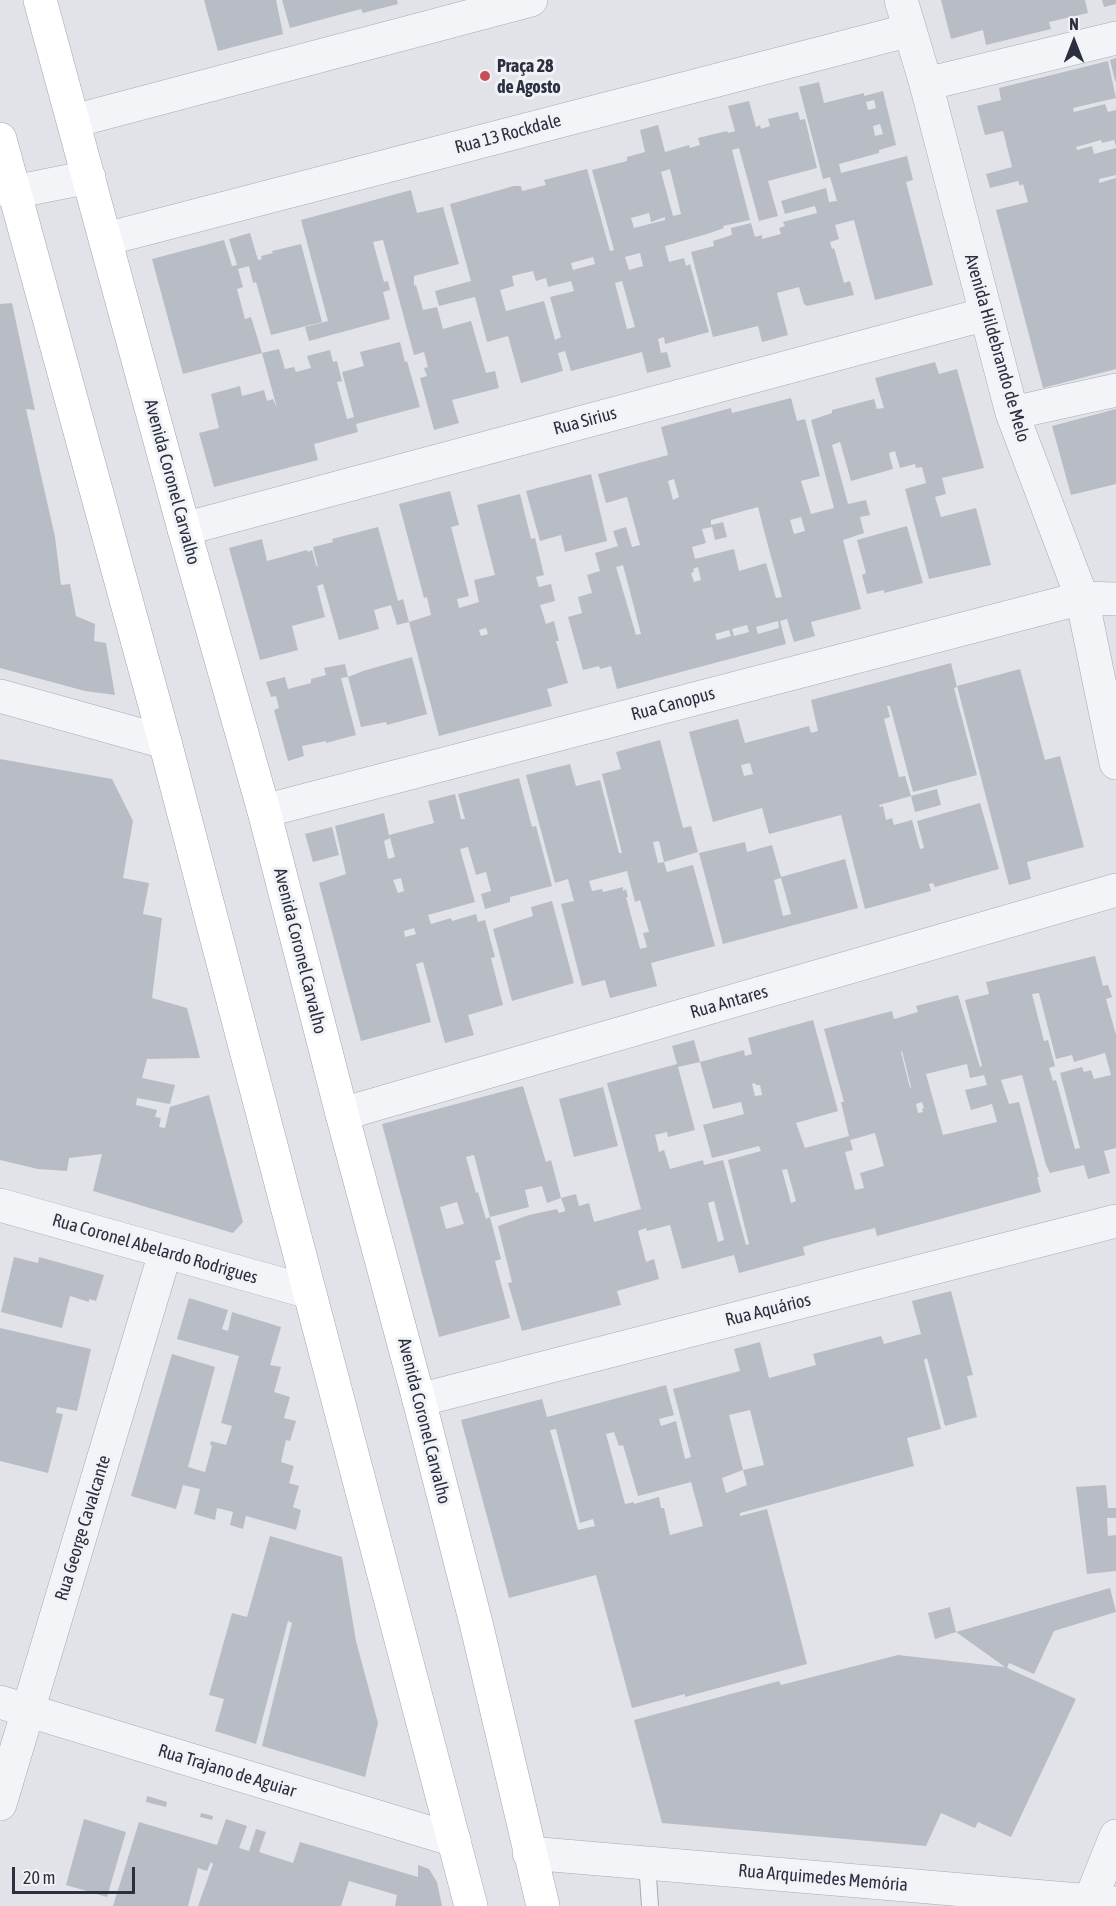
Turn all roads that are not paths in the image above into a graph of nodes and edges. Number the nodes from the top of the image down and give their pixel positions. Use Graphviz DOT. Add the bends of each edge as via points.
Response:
graph roads {
  1 [pos="40,0"];
  2 [pos="531,0"];
  3 [pos="906,15"];
  4 [pos="1116,38"];
  5 [pos="926,84"];
  6 [pos="74,121"];
  7 [pos="0,139"];
  8 [pos="89,177"];
  9 [pos="7,191"];
  10 [pos="106,238"];
  11 [pos="986,314"];
  12 [pos="1116,390"];
  13 [pos="1012,413"];
  14 [pos="184,529"];
  15 [pos="1082,598"];
  16 [pos="1116,599"];
  17 [pos="0,696"];
  18 [pos="165,742"];
  19 [pos="1116,763"];
  20 [pos="264,811"];
  21 [pos="1116,890"];
  22 [pos="342,1114"];
  23 [pos="0,1204"];
  24 [pos="1116,1221"];
  25 [pos="165,1253"];
  26 [pos="309,1292"];
  27 [pos="419,1400"];
  28 [pos="14,1706"];
  29 [pos="0,1804"];
  30 [pos="1116,1836"];
  31 [pos="454,1840"];
  32 [pos="529,1853"];
  33 [pos="647,1863"];
  34 [pos="1098,1903"];
  35 [pos="471,1906"];
  36 [pos="543,1906"];
  37 [pos="650,1906"];
  1 -- 6 [label="main road, Avenida Coronel Carvalho"];
  2 -- 6 [label="street"];
  3 -- 5 [label="street, Avenida Hildebrando de Melo"];
  3 -- 10 [label="street, Rua 13 Rockdale"];
  4 -- 5 [label="street"];
  5 -- 11 [label="street, Avenida Hildebrando de Melo"];
  6 -- 8 [label="main road, Avenida Coronel Carvalho"];
  7 -- 9 [label="main road"];
  8 -- 9 [label="street"];
  8 -- 10 [label="main road, Avenida Coronel Carvalho"];
  9 -- 18 [label="main road"];
  10 -- 14 [label="main road, Avenida Coronel Carvalho"];
  11 -- 13 [label="street, Avenida Hildebrando de Melo"];
  11 -- 14 [label="street, Rua Sirius"];
  12 -- 13 [label="street"];
  13 -- 15 [label="street, Avenida Hildebrando de Melo"];
  14 -- 20 [label="main road, Avenida Coronel Carvalho"];
  15 -- 16 [label="street, Rua Canopus"];
  15 -- 19 [label="street, Avenida Hildebrando de Melo"];
  15 -- 20 [label="street, Rua Canopus"];
  17 -- 18 [label="street"];
  18 -- 26 [label="main road"];
  20 -- 22 [label="main road, Avenida Coronel Carvalho"];
  21 -- 22 [label="street, Rua Antares"];
  22 -- 27 [label="main road, Avenida Coronel Carvalho"];
  23 -- 25 [label="street, Rua Coronel Abelardo Rodrigues"];
  24 -- 27 [label="street, Rua Aquários"];
  25 -- 26 [label="street, Rua Coronel Abelardo Rodrigues"];
  25 -- 28 [label="street, Rua George Cavalcante"];
  26 -- 31 [label="main road"];
  27 -- 32 [label="main road, Avenida Coronel Carvalho"];
  28 -- 29 [label="street, Rua George Cavalcante"];
  28 -- 31 [label="street, Rua Trajano de Aguiar"];
  30 -- 34 [label="street"];
  31 -- 35 [label="main road"];
  32 -- 33 [label="street, Rua Arquimedes Memória"];
  32 -- 36 [label="main road, Avenida Coronel Carvalho"];
  33 -- 34 [label="street, Rua Arquimedes Memória"];
  33 -- 37 [label="lane"];
}
